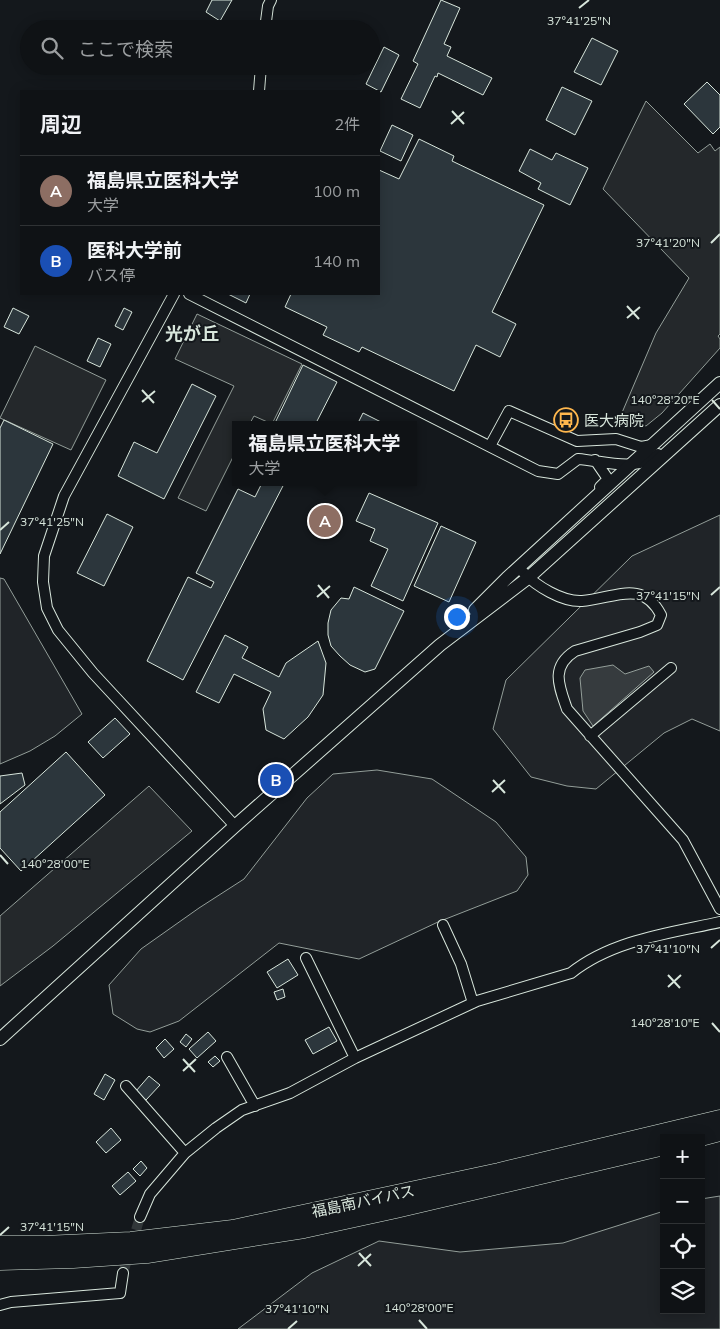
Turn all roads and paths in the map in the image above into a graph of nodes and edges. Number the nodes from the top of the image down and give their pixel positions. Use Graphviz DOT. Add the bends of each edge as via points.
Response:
graph roads {
  1 [pos="271,0"];
  2 [pos="266,20"];
  3 [pos="260,75"];
  4 [pos="259,90"];
  5 [pos="173,295"];
  6 [pos="191,295"];
  7 [pos="720,383"];
  8 [pos="720,405"];
  9 [pos="700,422"];
  10 [pos="614,440"];
  11 [pos="652,445"];
  12 [pos="490,446"];
  13 [pos="595,460"];
  14 [pos="636,462"];
  15 [pos="633,484"];
  16 [pos="573,519"];
  17 [pos="519,568"];
  18 [pos="528,578"];
  19 [pos="440,645"];
  20 [pos="671,668"];
  21 [pos="590,736"];
  22 [pos="235,826"];
  23 [pos="720,909"];
  24 [pos="720,922"];
  25 [pos="443,925"];
  26 [pos="306,958"];
  27 [pos="472,1003"];
  28 [pos="0,1038"];
  29 [pos="227,1056"];
  30 [pos="355,1058"];
  31 [pos="126,1086"];
  32 [pos="255,1106"];
  33 [pos="720,1118"];
  34 [pos="720,1132"];
  35 [pos="705,1136"];
  36 [pos="720,1138"];
  37 [pos="705,1140"];
  38 [pos="660,1148"];
  39 [pos="185,1153"];
  40 [pos="140,1217"];
  41 [pos="0,1245"];
  42 [pos="0,1261"];
  43 [pos="123,1273"];
  44 [pos="0,1306"];
  1 -- 2 [label="street"];
  3 -- 4 [label="street"];
  5 -- 22 [label="street" via="64,496 44,556 43,582 47,608 58,630 93,673"];
  6 -- 12 [label="street"];
  7 -- 11 [label="street"];
  8 -- 9 [label="street"];
  9 -- 14 [label="street" via="653,459"];
  9 -- 15 [label="street"];
  10 -- 11 [label="street" via="641,447"];
  10 -- 12 [label="street" via="577,441 508,411"];
  10 -- 14 [label="street" via="634,452"];
  11 -- 14 [label="street"];
  12 -- 13 [label="street" via="538,471 558,474 578,459"];
  13 -- 14 [label="street"];
  13 -- 16 [label="street" via="608,479 575,511"];
  14 -- 15 [label="street"];
  14 -- 16 [label="street"];
  15 -- 18 [label="street"];
  16 -- 17 [label="street"];
  17 -- 18 [label="street"];
  17 -- 19 [label="street"];
  18 -- 19 [label="street"];
  18 -- 21 [label="street" via="565,598 581,601 625,592 644,596 654,603 660,615 657,625 575,651 561,664 558,676 567,709"];
  19 -- 22 [label="street"];
  20 -- 21 [label="street"];
  21 -- 23 [label="street" via="683,840"];
  22 -- 28 [label="street"];
  24 -- 27 [label="street" via="625,945 598,955 571,973"];
  25 -- 27 [label="street" via="461,964"];
  26 -- 30 [label="street"];
  27 -- 30 [label="street"];
  29 -- 32 [label="street"];
  30 -- 32 [label="street" via="290,1093"];
  31 -- 39 [label="street"];
  32 -- 39 [label="street" via="242,1110"];
  33 -- 41 [label="highway, 福島南バイパス" via="490,1174 233,1229 131,1240"];
  34 -- 35 [label="highway"];
  36 -- 37 [label="highway"];
  38 -- 42 [label="highway, 福島南バイパス" via="295,1230 147,1254"];
  39 -- 40 [label="street" via="150,1194"];
  43 -- 44 [label="street" via="120,1293 11,1302"];
}
